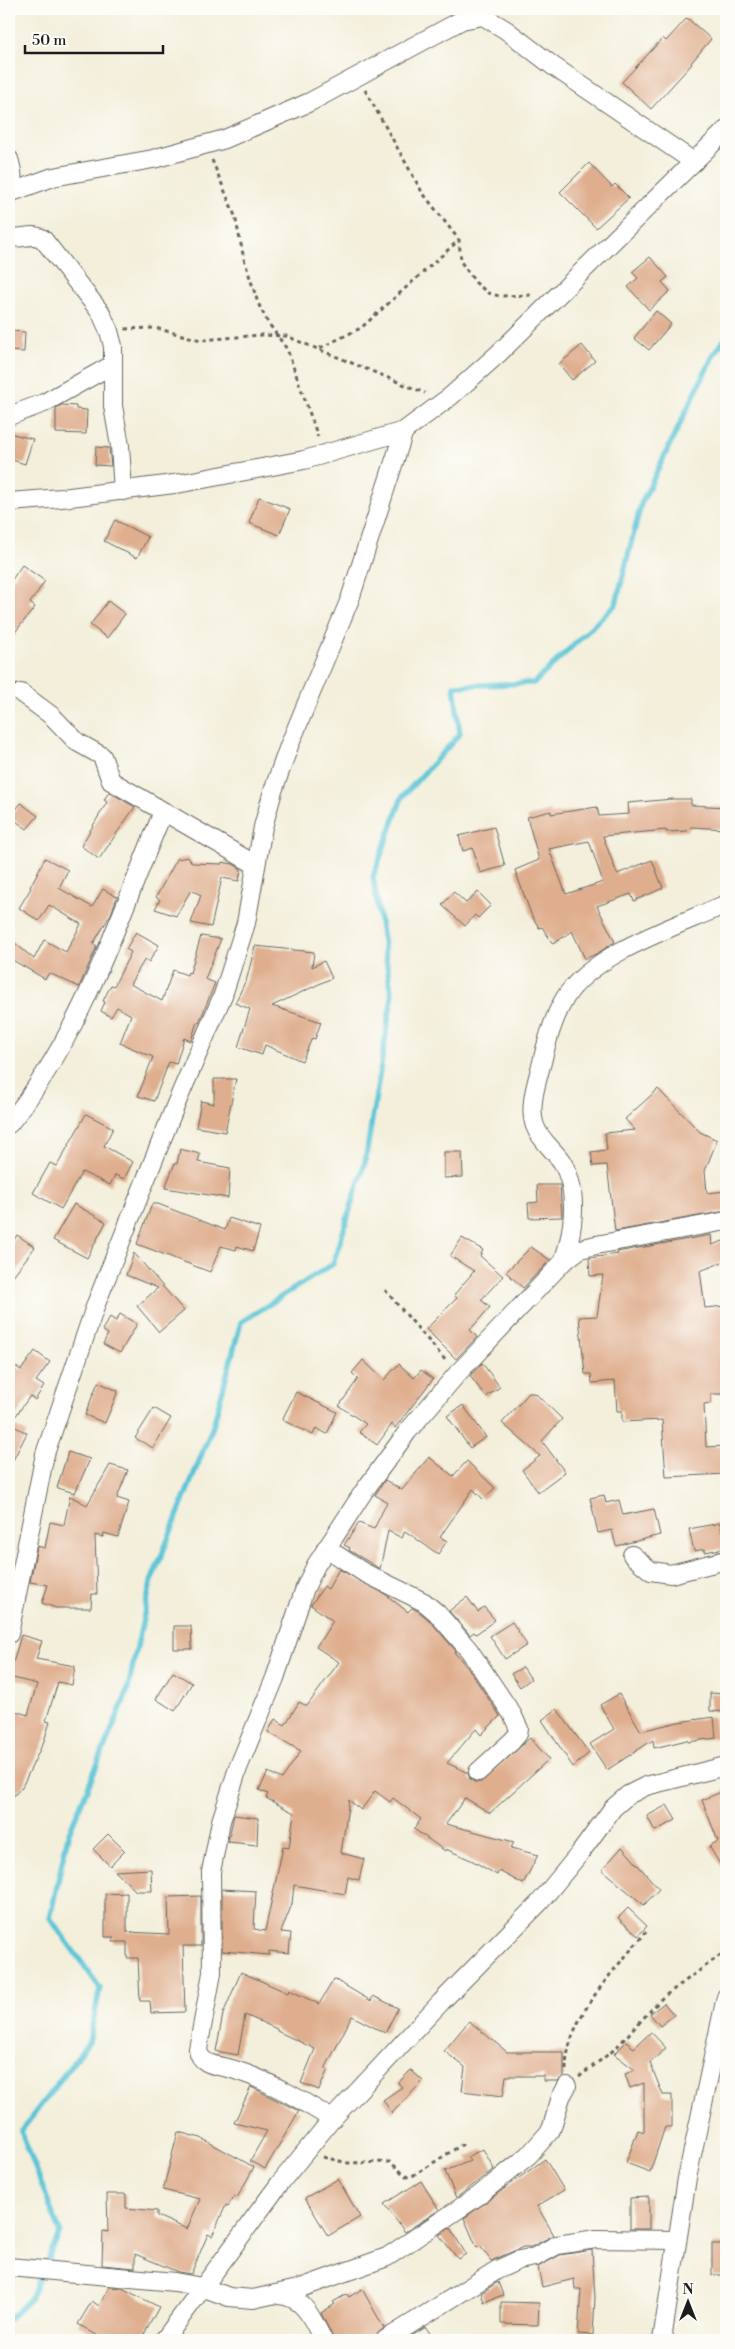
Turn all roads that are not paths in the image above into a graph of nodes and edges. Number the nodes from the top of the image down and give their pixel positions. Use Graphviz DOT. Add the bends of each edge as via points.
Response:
graph roads {
  1 [pos="481,13"];
  2 [pos="726,130"];
  3 [pos="9,158"];
  4 [pos="694,162"];
  5 [pos="10,185"];
  6 [pos="9,237"];
  7 [pos="112,365"];
  8 [pos="9,416"];
  9 [pos="404,431"];
  10 [pos="123,491"];
  11 [pos="9,502"];
  12 [pos="21,693"];
  13 [pos="162,812"];
  14 [pos="256,865"];
  15 [pos="726,904"];
  16 [pos="9,1124"];
  17 [pos="726,1221"];
  18 [pos="563,1262"];
  19 [pos="326,1548"];
  20 [pos="632,1555"];
  21 [pos="726,1560"];
  22 [pos="9,1634"];
  23 [pos="726,1766"];
  24 [pos="478,1772"];
  25 [pos="726,1997"];
  26 [pos="567,2086"];
  27 [pos="332,2119"];
  28 [pos="676,2240"];
  29 [pos="9,2267"];
  30 [pos="202,2287"];
  31 [pos="278,2295"];
  32 [pos="164,2340"];
  33 [pos="323,2340"];
  34 [pos="385,2340"];
  35 [pos="662,2340"];
  1 -- 4 [label="street"];
  1 -- 5 [label="street" via="264,124 206,145 152,159"];
  2 -- 4 [label="street"];
  3 -- 5 [label="street"];
  4 -- 9 [label="street" via="498,354 444,402"];
  6 -- 7 [label="street" via="20,238 30,234 44,239 101,313 113,346"];
  7 -- 8 [label="street" via="44,402"];
  7 -- 10 [label="street" via="113,406"];
  9 -- 10 [label="street" via="323,455 182,483"];
  9 -- 14 [label="street" via="350,599 272,791"];
  10 -- 11 [label="street"];
  12 -- 13 [label="street" via="52,716 77,742 102,756 110,782"];
  13 -- 14 [label="street"];
  13 -- 16 [label="street" via="98,971 68,1034 42,1080"];
  14 -- 22 [label="street" via="246,923 223,995 96,1304 53,1427"];
  15 -- 18 [label="street" via="599,964 581,978 555,1016 533,1106 536,1128 570,1180 571,1228"];
  17 -- 18 [label="street" via="596,1244 580,1249"];
  18 -- 19 [label="street" via="408,1431"];
  19 -- 24 [label="street" via="371,1577 424,1602 469,1650 519,1728 512,1741"];
  19 -- 27 [label="street" via="306,1588 220,1821 211,1872 212,1973 198,2049 200,2058 205,2062 270,2082"];
  20 -- 21 [label="street" via="652,1570 671,1574"];
  23 -- 27 [label="street" via="646,1786 613,1808 540,1902"];
  25 -- 28 [label="street"];
  26 -- 31 [label="street" via="545,2138 478,2196 387,2257"];
  27 -- 30 [label="street"];
  28 -- 34 [label="street" via="596,2239 557,2245 535,2257 497,2270"];
  28 -- 35 [label="street"];
  29 -- 30 [label="street"];
  30 -- 31 [label="street" via="243,2300"];
  30 -- 32 [label="street"];
  31 -- 33 [label="street" via="298,2300"];
}
